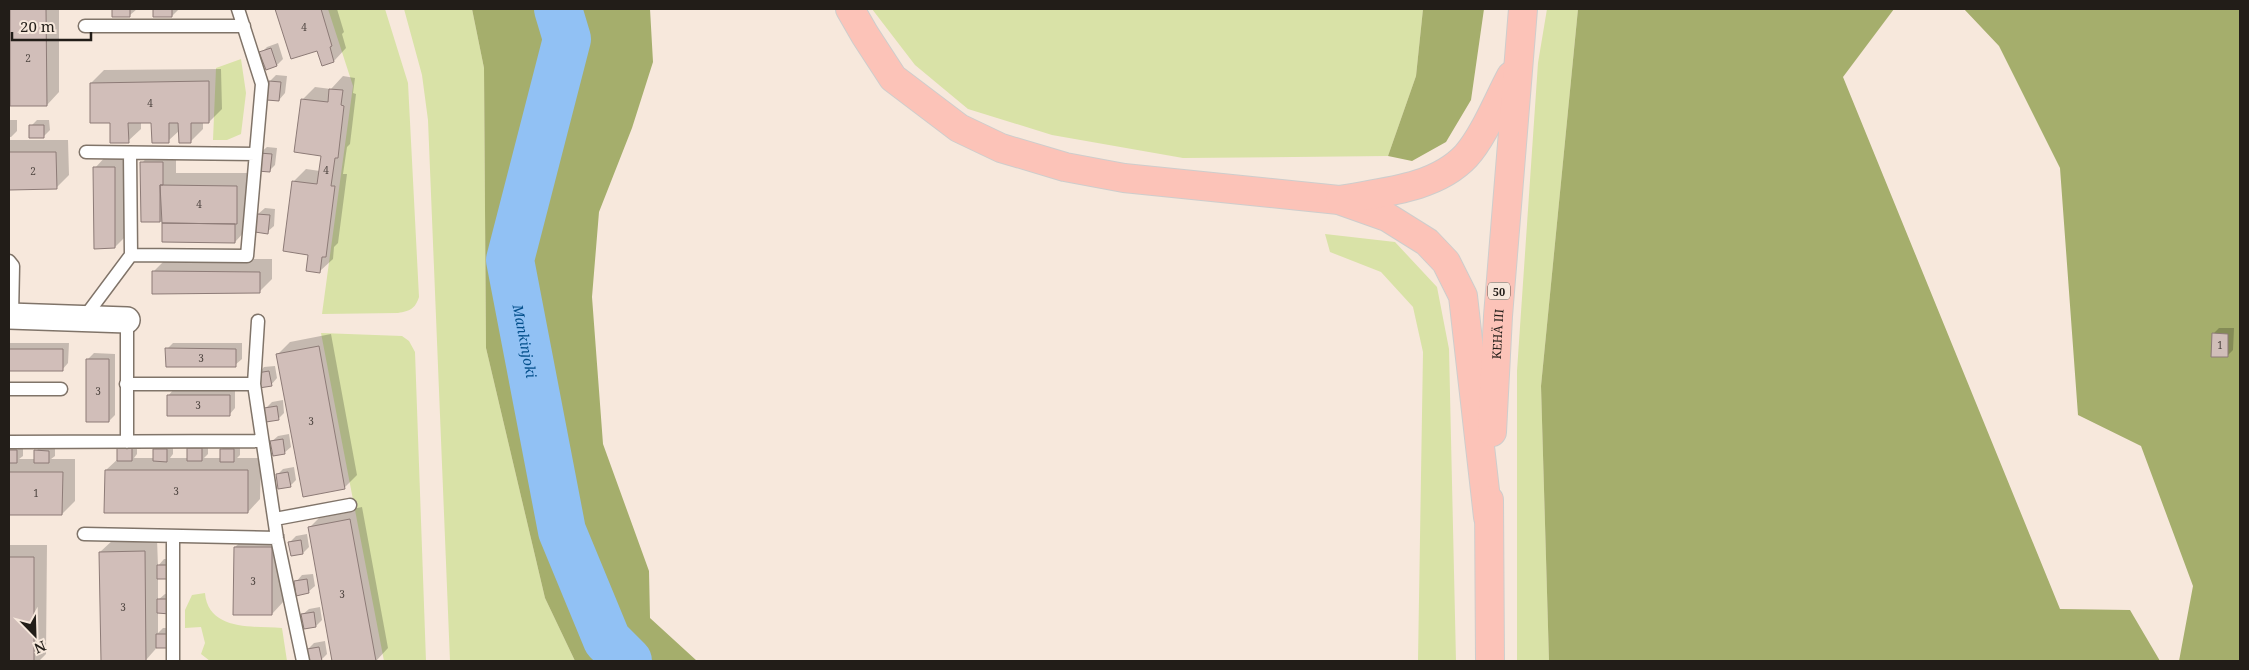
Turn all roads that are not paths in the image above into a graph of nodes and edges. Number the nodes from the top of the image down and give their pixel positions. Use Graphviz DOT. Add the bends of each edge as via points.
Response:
graph roads {
  1 [pos="238,9"];
  2 [pos="850,9"];
  3 [pos="1523,9"];
  4 [pos="85,26"];
  5 [pos="244,26"];
  6 [pos="1517,65"];
  7 [pos="86,152"];
  8 [pos="130,153"];
  9 [pos="256,154"];
  10 [pos="1339,200"];
  11 [pos="131,255"];
  12 [pos="9,261"];
  13 [pos="10,316"];
  14 [pos="84,318"];
  15 [pos="127,320"];
  16 [pos="258,321"];
  17 [pos="126,384"];
  18 [pos="254,384"];
  19 [pos="9,389"];
  20 [pos="61,389"];
  21 [pos="262,441"];
  22 [pos="9,442"];
  23 [pos="126,442"];
  24 [pos="350,505"];
  25 [pos="1488,517"];
  26 [pos="274,519"];
  27 [pos="84,534"];
  28 [pos="173,536"];
  29 [pos="278,538"];
  30 [pos="173,661"];
  31 [pos="303,661"];
  32 [pos="1490,661"];
  1 -- 5 [label="lane"];
  2 -- 10 [label="highway" via="893,78 958,128 1001,148 1065,167 1124,178"];
  3 -- 6 [label="highway, KEHÄ III / 50"];
  4 -- 5 [label="lane"];
  5 -- 9 [label="lane" via="262,84"];
  6 -- 10 [label="highway" via="1466,156 1442,174 1411,186"];
  6 -- 25 [label="highway, KEHÄ III / 50" via="1498,316"];
  7 -- 8 [label="lane"];
  8 -- 9 [label="lane"];
  8 -- 11 [label="lane"];
  9 -- 11 [label="lane" via="247,256"];
  10 -- 25 [label="highway" via="1387,217 1427,242 1446,262 1464,296"];
  11 -- 14 [label="lane"];
  12 -- 13 [label="lane" via="13,266"];
  13 -- 14 [label="street"];
  14 -- 15 [label="street"];
  15 -- 17 [label="lane"];
  16 -- 18 [label="lane"];
  17 -- 18 [label="lane"];
  17 -- 23 [label="lane"];
  18 -- 21 [label="lane"];
  19 -- 20 [label="lane"];
  21 -- 23 [label="lane"];
  21 -- 26 [label="lane"];
  22 -- 23 [label="lane"];
  24 -- 26 [label="lane"];
  25 -- 32 [label="highway, KEHÄ III / 50"];
  26 -- 29 [label="lane"];
  27 -- 28 [label="lane"];
  28 -- 29 [label="lane"];
  28 -- 30 [label="lane"];
  29 -- 31 [label="lane"];
}
